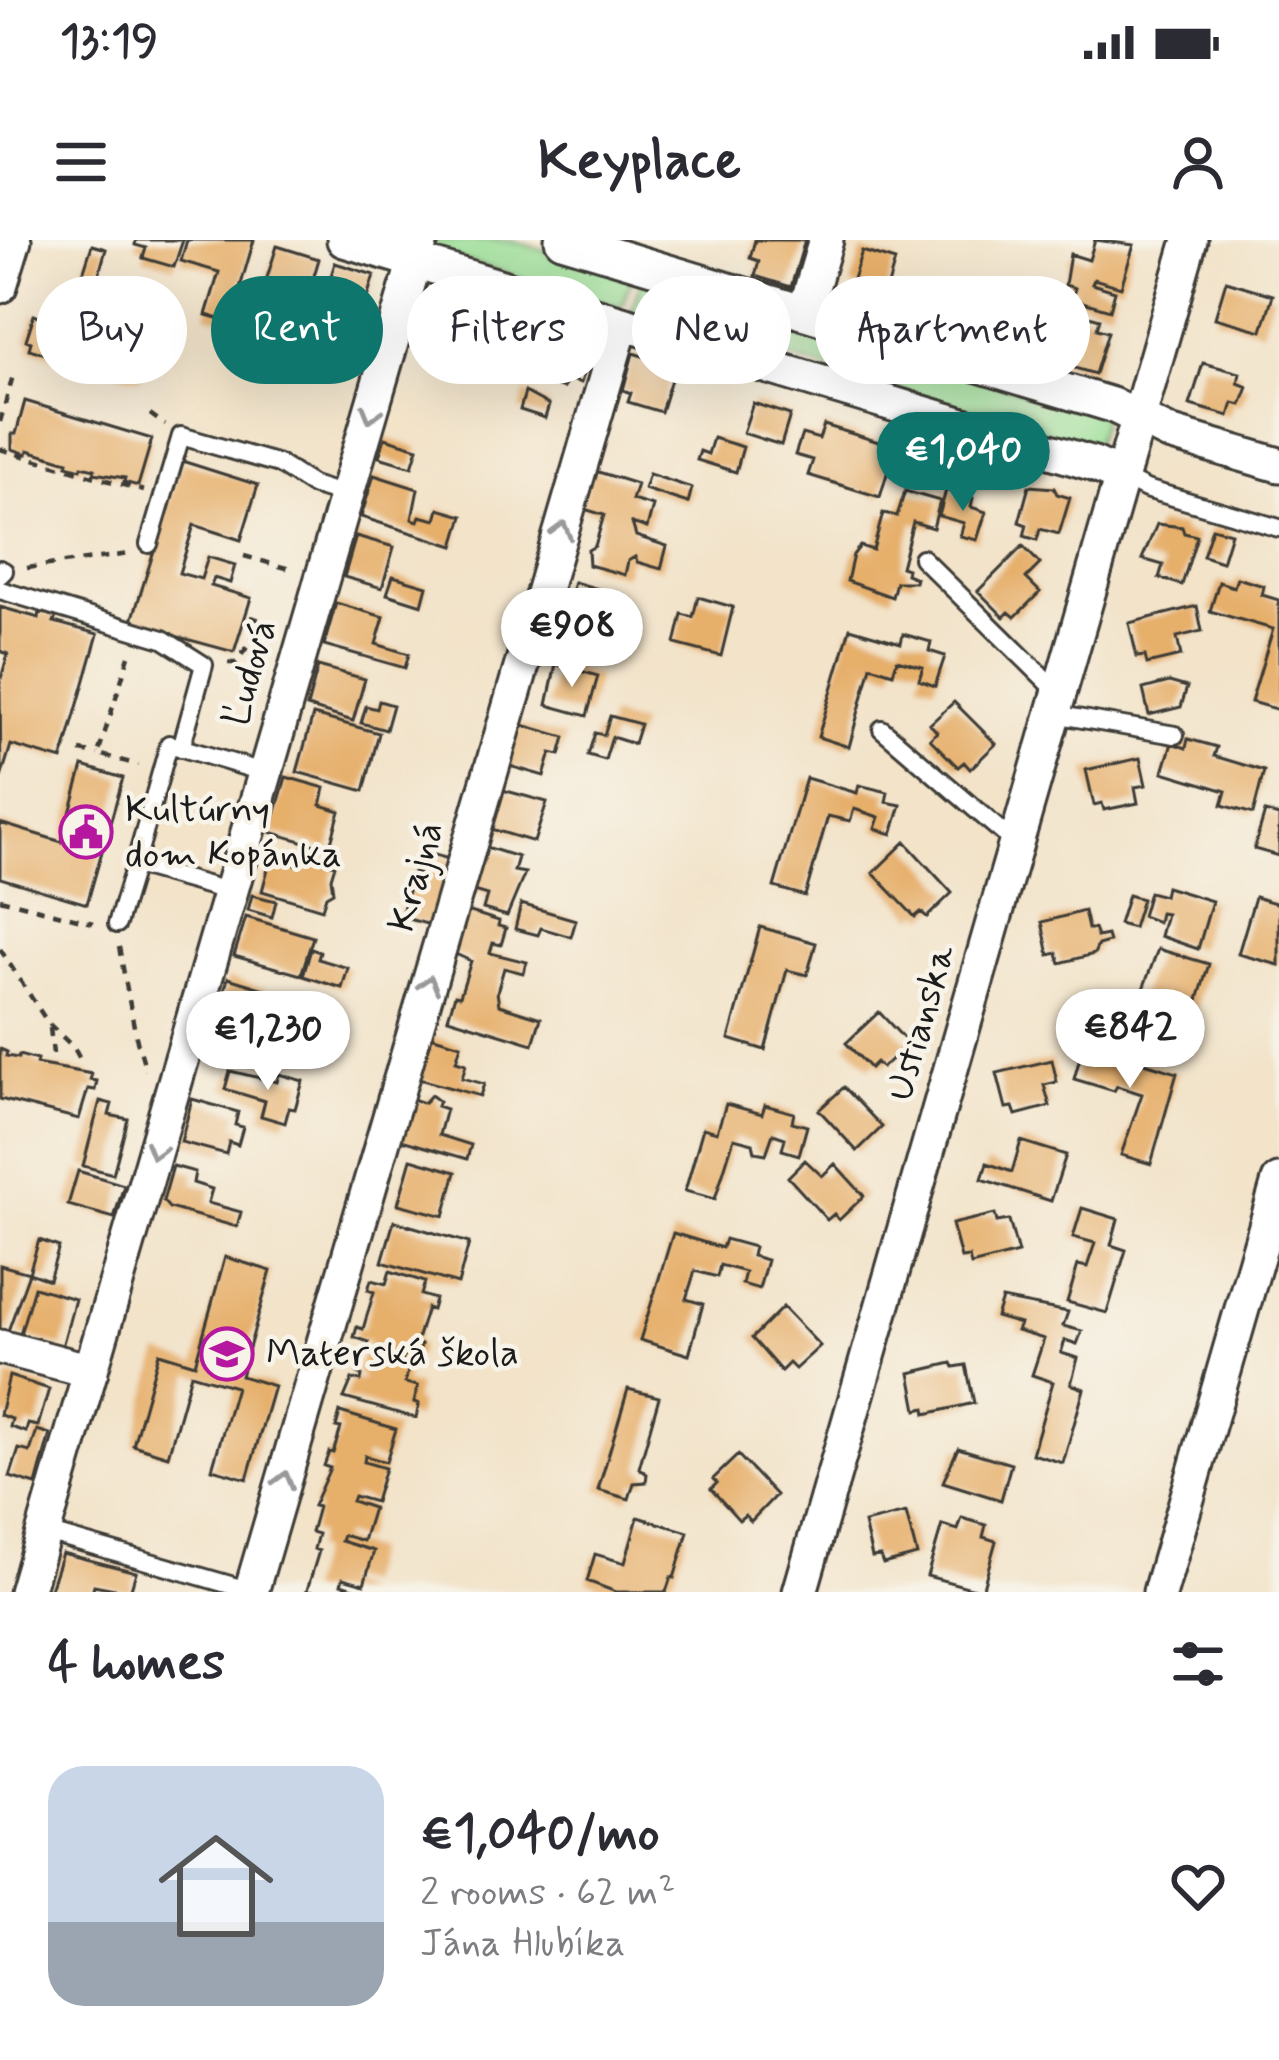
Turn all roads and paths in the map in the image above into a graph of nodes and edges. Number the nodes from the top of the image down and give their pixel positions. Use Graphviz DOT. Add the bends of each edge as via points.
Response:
graph roads {
  1 [pos="14,240"];
  2 [pos="344,240"];
  3 [pos="562,240"];
  4 [pos="826,240"];
  5 [pos="1190,240"];
  6 [pos="418,251"];
  7 [pos="0,286"];
  8 [pos="805,311"];
  9 [pos="622,323"];
  10 [pos="14,372"];
  11 [pos="1138,419"];
  12 [pos="0,422"];
  13 [pos="0,449"];
  14 [pos="1279,465"];
  15 [pos="1122,477"];
  16 [pos="163,496"];
  17 [pos="347,496"];
  18 [pos="1279,528"];
  19 [pos="149,544"];
  20 [pos="922,558"];
  21 [pos="1,572"];
  22 [pos="0,590"];
  23 [pos="265,621"];
  24 [pos="129,656"];
  25 [pos="204,665"];
  26 [pos="1057,704"];
  27 [pos="882,729"];
  28 [pos="1175,735"];
  29 [pos="182,748"];
  30 [pos="80,751"];
  31 [pos="98,754"];
  32 [pos="161,771"];
  33 [pos="266,772"];
  34 [pos="1018,846"];
  35 [pos="135,865"];
  36 [pos="231,892"];
  37 [pos="0,899"];
  38 [pos="116,927"];
  39 [pos="0,950"];
  40 [pos="48,1023"];
  41 [pos="53,1054"];
  42 [pos="81,1061"];
  43 [pos="151,1081"];
  44 [pos="1279,1181"];
  45 [pos="0,1346"];
  46 [pos="91,1371"];
  47 [pos="43,1531"];
  48 [pos="26,1592"];
  49 [pos="251,1592"];
  50 [pos="800,1592"];
  51 [pos="1160,1592"];
  1 -- 7 [label="street"];
  2 -- 6 [label="street"];
  3 -- 8 [label="street"];
  4 -- 8 [label="street"];
  5 -- 11 [label="street, Ustianska"];
  6 -- 9 [label="street"];
  6 -- 17 [label="street, Ľudová, one-way"];
  8 -- 11 [label="street"];
  9 -- 15 [label="street"];
  49 -- 9 [label="street, Krajná, one-way"];
  10 -- 12 [label="path"];
  11 -- 14 [label="street"];
  11 -- 15 [label="street, Ustianska"];
  13 -- 16 [label="path"];
  15 -- 18 [label="lane"];
  15 -- 26 [label="street, Ustianska"];
  16 -- 17 [label="lane" via="181,436 279,464"];
  16 -- 19 [label="lane"];
  17 -- 33 [label="street, Ľudová"];
  19 -- 21 [label="path" via="140,552"];
  20 -- 26 [label="lane"];
  22 -- 25 [label="lane" via="163,639"];
  23 -- 25 [label="path" via="236,662"];
  24 -- 31 [label="path"];
  25 -- 29 [label="lane"];
  26 -- 28 [label="lane"];
  26 -- 34 [label="street, Ustianska"];
  27 -- 34 [label="lane"];
  29 -- 32 [label="lane" via="169,744"];
  29 -- 33 [label="lane"];
  30 -- 31 [label="path"];
  31 -- 32 [label="path"];
  32 -- 35 [label="lane"];
  33 -- 36 [label="street, Ľudová"];
  34 -- 50 [label="street, Ustianska"];
  35 -- 36 [label="lane"];
  35 -- 38 [label="lane"];
  36 -- 46 [label="street, Ľudová, one-way"];
  37 -- 38 [label="path"];
  38 -- 43 [label="path"];
  39 -- 40 [label="path"];
  40 -- 41 [label="path"];
  40 -- 42 [label="path"];
  44 -- 51 [label="street"];
  45 -- 46 [label="street"];
  46 -- 47 [label="street, Ľudová"];
  47 -- 48 [label="street, Ľudová"];
  47 -- 49 [label="lane"];
}
